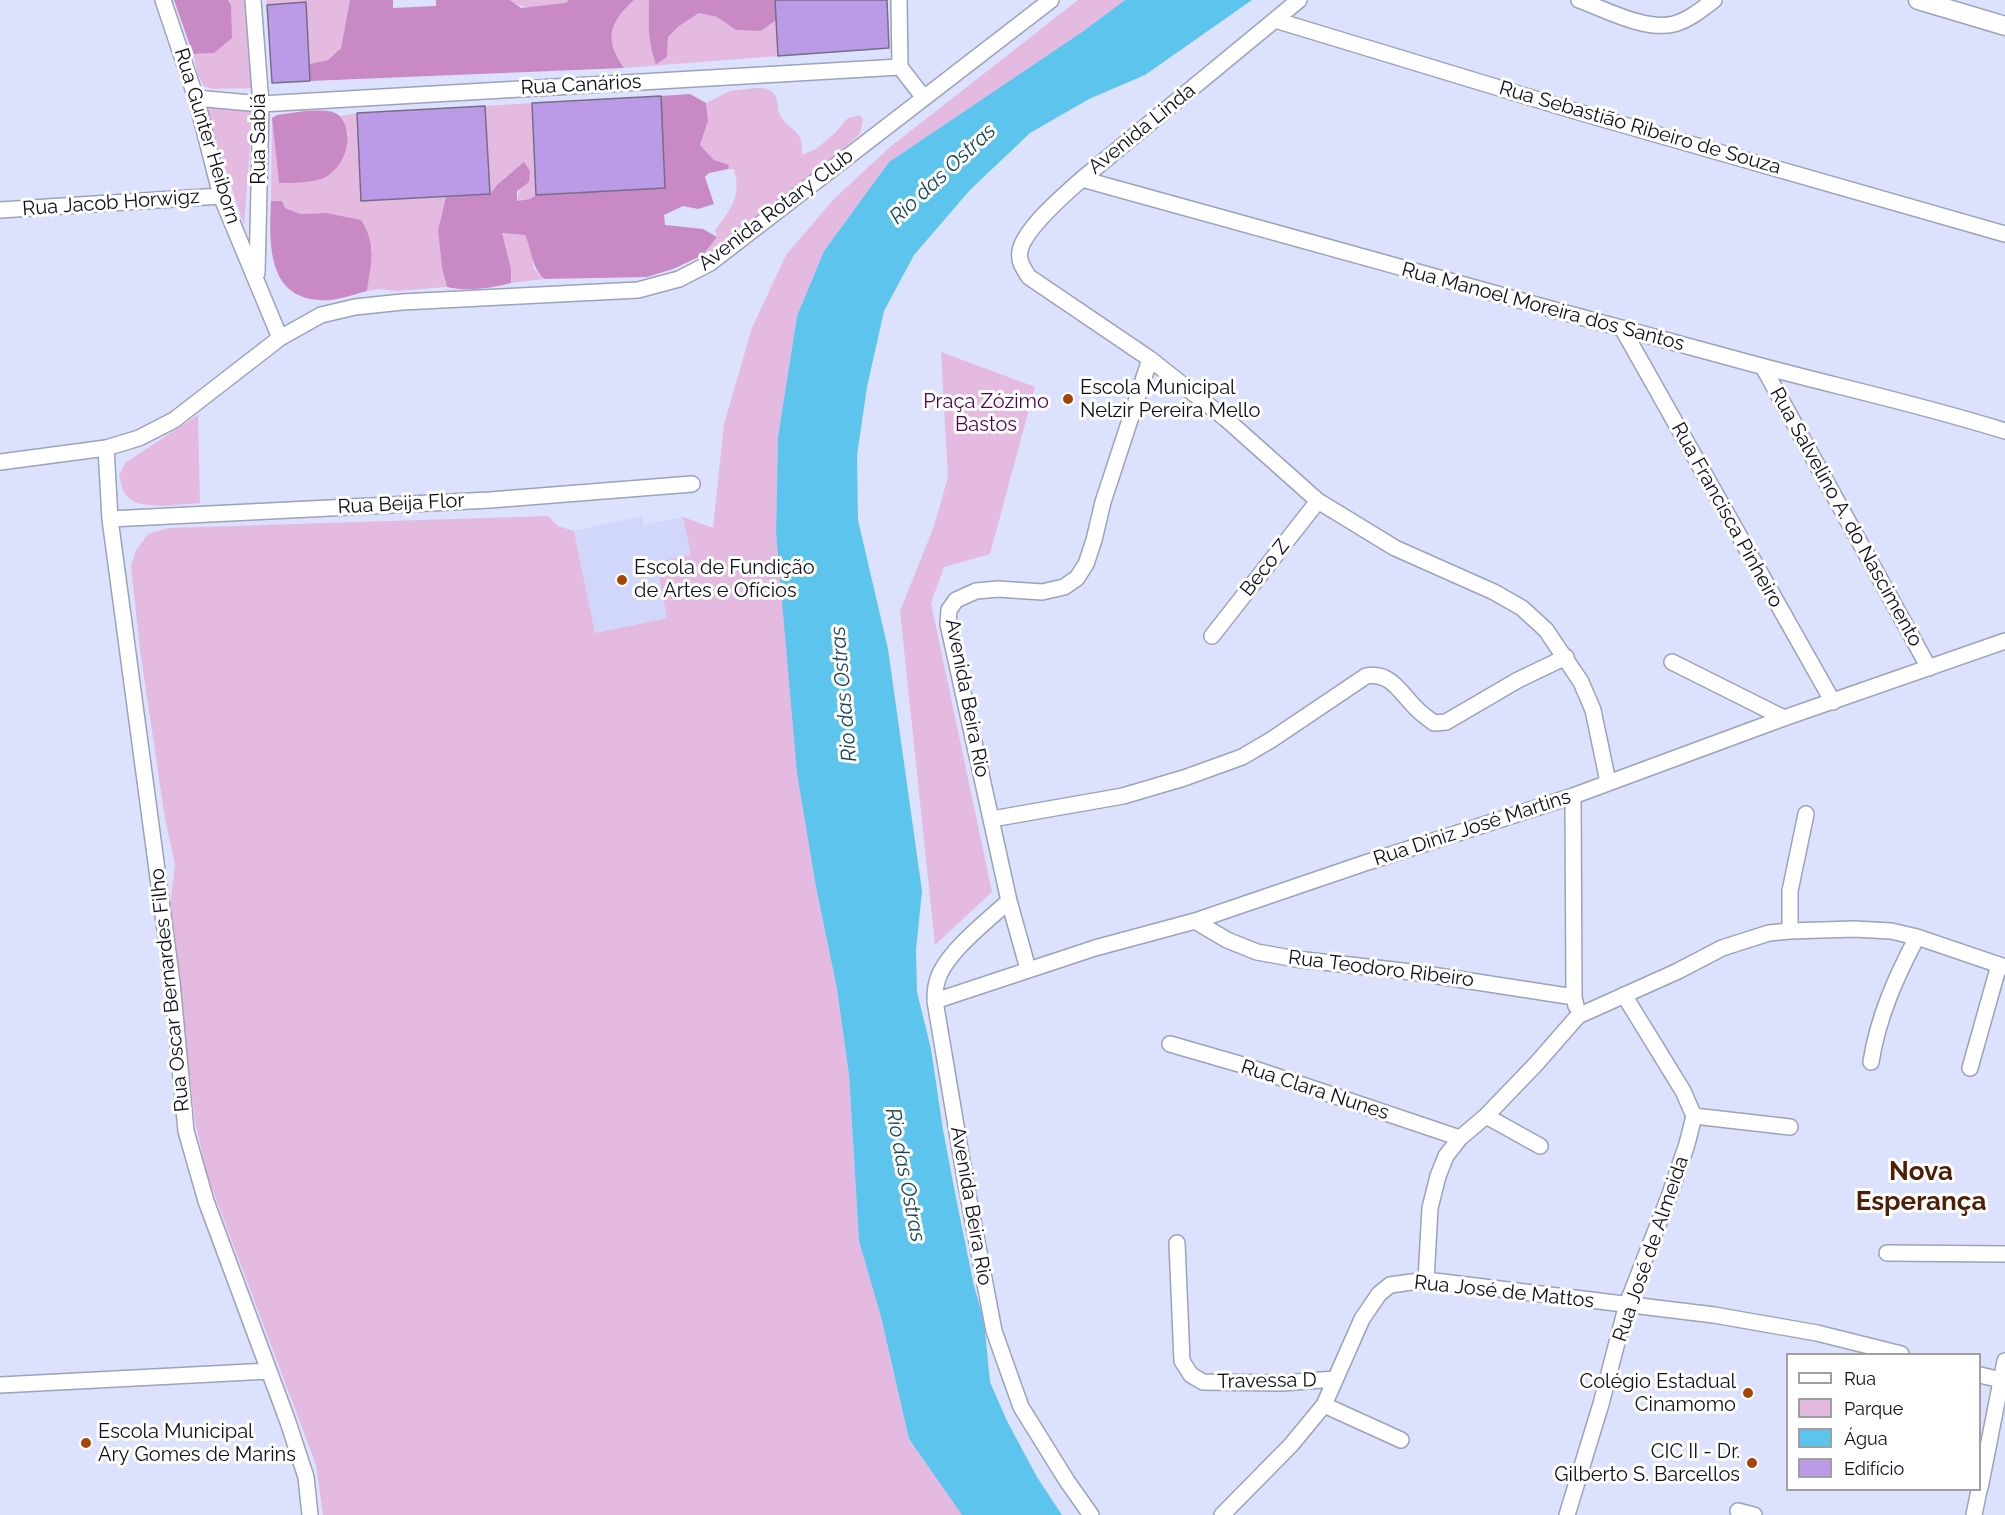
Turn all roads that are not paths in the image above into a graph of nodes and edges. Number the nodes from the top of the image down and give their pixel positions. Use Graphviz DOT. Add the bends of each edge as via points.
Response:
graph roads {
  1 [pos="163,0"];
  2 [pos="253,0"];
  3 [pos="899,0"];
  4 [pos="1051,0"];
  5 [pos="1299,0"];
  6 [pos="1579,0"];
  7 [pos="1714,0"];
  8 [pos="1918,0"];
  9 [pos="1275,20"];
  10 [pos="2005,26"];
  11 [pos="900,67"];
  12 [pos="196,98"];
  13 [pos="924,98"];
  14 [pos="261,104"];
  15 [pos="1082,178"];
  16 [pos="221,196"];
  17 [pos="0,210"];
  18 [pos="2005,234"];
  19 [pos="256,278"];
  20 [pos="1622,328"];
  21 [pos="280,338"];
  22 [pos="1150,359"];
  23 [pos="1763,367"];
  24 [pos="2005,431"];
  25 [pos="106,448"];
  26 [pos="0,462"];
  27 [pos="692,484"];
  28 [pos="1318,501"];
  29 [pos="110,519"];
  30 [pos="1212,636"];
  31 [pos="2005,641"];
  32 [pos="1566,657"];
  33 [pos="1672,662"];
  34 [pos="1929,668"];
  35 [pos="1833,702"];
  36 [pos="1784,718"];
  37 [pos="1608,782"];
  38 [pos="1573,796"];
  39 [pos="1806,814"];
  40 [pos="992,819"];
  41 [pos="1009,901"];
  42 [pos="1195,921"];
  43 [pos="1790,931"];
  44 [pos="1917,937"];
  45 [pos="2002,966"];
  46 [pos="1028,969"];
  47 [pos="1624,995"];
  48 [pos="1574,997"];
  49 [pos="935,1000"];
  50 [pos="1578,1016"];
  51 [pos="1170,1044"];
  52 [pos="1871,1062"];
  53 [pos="1970,1068"];
  54 [pos="1486,1116"];
  55 [pos="1694,1116"];
  56 [pos="1790,1127"];
  57 [pos="1460,1138"];
  58 [pos="1540,1146"];
  59 [pos="1176,1243"];
  60 [pos="1887,1253"];
  61 [pos="2005,1254"];
  62 [pos="1426,1280"];
  63 [pos="1627,1304"];
  64 [pos="1897,1353"];
  65 [pos="2005,1361"];
  66 [pos="269,1371"];
  67 [pos="1981,1375"];
  68 [pos="1335,1379"];
  69 [pos="2004,1381"];
  70 [pos="0,1384"];
  71 [pos="1324,1405"];
  72 [pos="1401,1440"];
  73 [pos="1981,1480"];
  74 [pos="1979,1491"];
  75 [pos="1738,1511"];
  76 [pos="310,1515"];
  77 [pos="1091,1515"];
  78 [pos="1222,1515"];
  79 [pos="1567,1515"];
  80 [pos="1754,1515"];
  81 [pos="1974,1515"];
  1 -- 12 [label="street, Rua Gunter Heiborn"];
  2 -- 14 [label="street, Rua Sabiá"];
  3 -- 11 [label="street"];
  4 -- 13 [label="street, Avenida Rotary Club"];
  5 -- 9 [label="street, Avenida Linda"];
  6 -- 7 [label="street" via="1650,26 1674,24"];
  8 -- 10 [label="street"];
  9 -- 15 [label="street, Avenida Linda"];
  9 -- 18 [label="street, Rua Sebastião Ribeiro de Souza"];
  11 -- 13 [label="street"];
  11 -- 14 [label="street, Rua Canários"];
  12 -- 14 [label="street, Rua Canários"];
  12 -- 16 [label="street, Rua Gunter Heiborn"];
  13 -- 21 [label="street, Avenida Rotary Club" via="710,263 679,279 638,290 355,307 321,315"];
  14 -- 19 [label="street, Rua Sabiá"];
  15 -- 20 [label="street, Rua Manoel Moreira dos Santos"];
  15 -- 22 [label="street, Avenida Linda" via="1051,207 1022,244 1020,264 1029,277"];
  16 -- 17 [label="street, Rua Jacob Horwigz"];
  16 -- 19 [label="street, Rua Gunter Heiborn"];
  19 -- 21 [label="street, Rua Gunter Heiborn"];
  20 -- 23 [label="street, Rua Manoel Moreira dos Santos"];
  20 -- 35 [label="street, Rua Francisca Pinheiro"];
  21 -- 25 [label="street, Avenida Rotary Club" via="174,420 139,438"];
  22 -- 28 [label="street" via="1226,419"];
  22 -- 40 [label="street, Avenida Beira Rio" via="1086,564 1077,578 1064,587 1042,592 976,591 956,600 949,610 948,624"];
  23 -- 24 [label="street, Rua Manoel Moreira dos Santos"];
  23 -- 34 [label="street, Rua Salvelino A. do Nascimento"];
  25 -- 26 [label="street, Avenida Rotary Club"];
  25 -- 29 [label="street, Rua Oscar Bernardes Filho"];
  27 -- 29 [label="street, Rua Beija Flor" via="490,500"];
  28 -- 30 [label="street, Beco Z"];
  28 -- 32 [label="street" via="1395,548 1522,608 1546,630"];
  29 -- 66 [label="street, Rua Oscar Bernardes Filho" via="172,982 186,1131 206,1201"];
  31 -- 34 [label="street, Rua Diniz José Martins"];
  32 -- 37 [label="street" via="1593,710"];
  32 -- 40 [label="street" via="1446,722 1434,723 1388,679 1376,674 1366,676 1242,757 1123,796"];
  33 -- 36 [label="street"];
  34 -- 35 [label="street, Rua Diniz José Martins"];
  35 -- 36 [label="street, Rua Diniz José Martins"];
  36 -- 37 [label="street, Rua Diniz José Martins"];
  37 -- 38 [label="street, Rua Diniz José Martins"];
  38 -- 42 [label="street, Rua Diniz José Martins"];
  38 -- 48 [label="street"];
  39 -- 43 [label="street" via="1790,891"];
  40 -- 41 [label="street, Avenida Beira Rio"];
  41 -- 46 [label="street, Avenida Beira Rio"];
  41 -- 49 [label="street, Avenida Beira Rio" via="945,965 937,980"];
  42 -- 46 [label="street, Rua Diniz José Martins"];
  42 -- 48 [label="street, Rua Teodoro Ribeiro" via="1257,952"];
  43 -- 44 [label="street" via="1854,929"];
  43 -- 47 [label="street" via="1769,933 1722,948"];
  44 -- 45 [label="street"];
  44 -- 52 [label="street" via="1885,1007"];
  45 -- 53 [label="street"];
  46 -- 49 [label="street, Rua Diniz José Martins"];
  47 -- 50 [label="street"];
  47 -- 55 [label="street"];
  48 -- 50 [label="street"];
  49 -- 77 [label="street, Avenida Beira Rio" via="994,1331 1021,1407"];
  50 -- 54 [label="street"];
  51 -- 57 [label="street, Rua Clara Nunes"];
  54 -- 57 [label="street"];
  54 -- 58 [label="street"];
  55 -- 56 [label="street"];
  55 -- 63 [label="street, Rua José de Almeida" via="1670,1194"];
  57 -- 62 [label="street" via="1446,1156 1430,1208"];
  59 -- 68 [label="street, Travessa D" via="1182,1361 1191,1376 1203,1382 1233,1383"];
  60 -- 61 [label="street"];
  62 -- 63 [label="street, Rua José de Mattos"];
  62 -- 68 [label="street, Rua José de Mattos" via="1390,1285 1379,1294 1362,1318"];
  63 -- 64 [label="street, Rua José de Mattos" via="1714,1314"];
  63 -- 79 [label="street, Rua José de Almeida"];
  65 -- 69 [label="street"];
  66 -- 70 [label="street"];
  66 -- 76 [label="street, Rua Oscar Bernardes Filho" via="306,1477"];
  67 -- 69 [label="street"];
  68 -- 71 [label="street, Rua José de Mattos"];
  69 -- 73 [label="street"];
  71 -- 72 [label="street"];
  71 -- 78 [label="street, Rua José de Mattos"];
  74 -- 81 [label="street"];
  75 -- 80 [label="street"];
}
